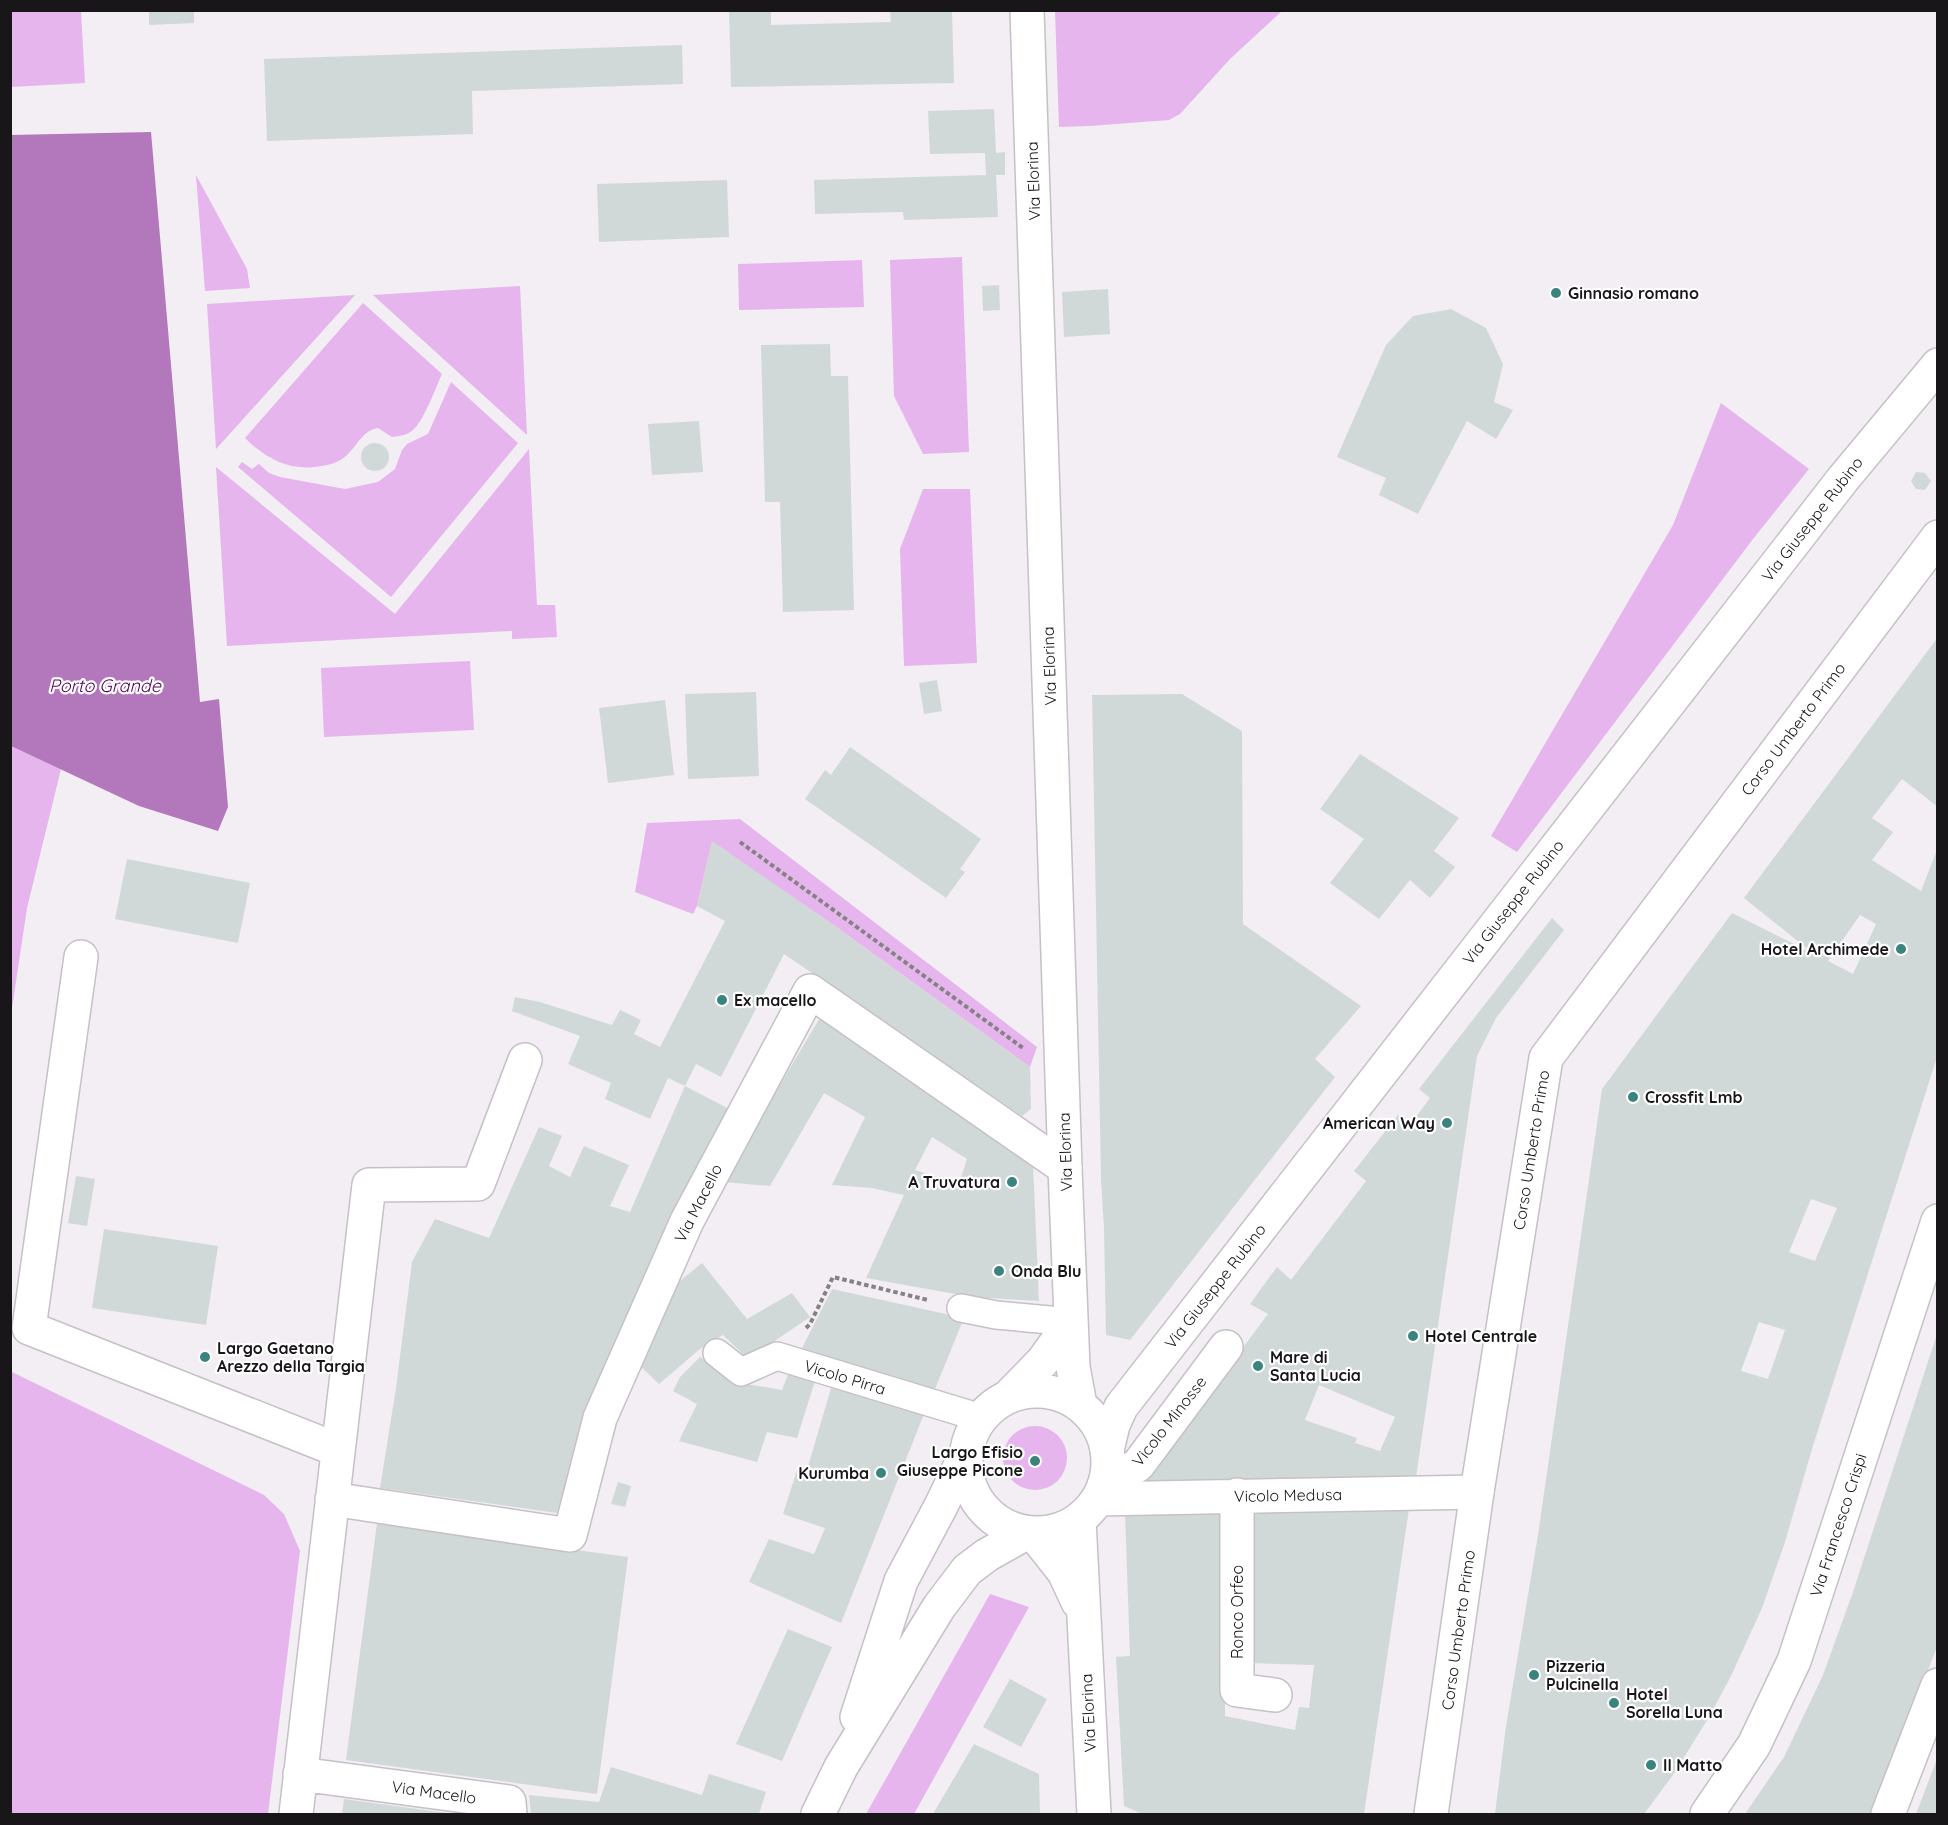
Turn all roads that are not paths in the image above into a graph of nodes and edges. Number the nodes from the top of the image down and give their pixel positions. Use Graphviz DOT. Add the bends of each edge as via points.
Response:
graph roads {
  1 [pos="1027,10"];
  2 [pos="1938,365"];
  3 [pos="1938,537"];
  4 [pos="81,957"];
  5 [pos="525,1060"];
  6 [pos="1065,1168"];
  7 [pos="1938,1221"];
  8 [pos="961,1308"];
  9 [pos="1071,1322"];
  10 [pos="1226,1347"];
  11 [pos="717,1353"];
  12 [pos="1010,1395"];
  13 [pos="1080,1405"];
  14 [pos="981,1418"];
  15 [pos="338,1450"];
  16 [pos="1107,1450"];
  17 [pos="966,1454"];
  18 [pos="1478,1492"];
  19 [pos="1237,1495"];
  20 [pos="332,1499"];
  21 [pos="1094,1502"];
  22 [pos="1030,1533"];
  23 [pos="1082,1612"];
  24 [pos="1938,1685"];
  25 [pos="1275,1695"];
  26 [pos="841,1767"];
  27 [pos="300,1774"];
  28 [pos="296,1815"];
  29 [pos="510,1815"];
  30 [pos="818,1815"];
  31 [pos="1094,1815"];
  32 [pos="1431,1815"];
  33 [pos="1707,1815"];
  34 [pos="1888,1815"];
  1 -- 6 [label="street, Via Elorina"];
  2 -- 16 [label="street, Via Giuseppe Rubino" via="1829,497 1121,1407"];
  3 -- 18 [label="street, Corso Umberto Primo" via="1546,1058"];
  4 -- 15 [label="street" via="29,1328"];
  5 -- 15 [label="street" via="477,1184 369,1185"];
  6 -- 9 [label="street, Via Elorina"];
  6 -- 20 [label="street, Via Macello" via="810,991 687,1221 600,1418 570,1535"];
  7 -- 33 [label="street, Via Francesco Crispi" via="1794,1661 1754,1745"];
  8 -- 9 [label="street"];
  9 -- 12 [label="street"];
  9 -- 13 [label="street, Via Elorina"];
  10 -- 21 [label="street, Vicolo Minosse" via="1138,1466"];
  11 -- 14 [label="street, Vicolo Pirra" via="741,1372 777,1356"];
  12 -- 13 [label="street" via="1046,1390"];
  12 -- 14 [label="street"];
  13 -- 16 [label="street" via="1102,1432"];
  14 -- 17 [label="street" via="968,1441"];
  15 -- 20 [label="street"];
  16 -- 21 [label="street" via="1108,1468"];
  17 -- 22 [label="street" via="968,1480 980,1505 1000,1523"];
  17 -- 26 [label="street" via="901,1581"];
  18 -- 19 [label="street, Vicolo Medusa"];
  18 -- 32 [label="street, Corso Umberto Primo"];
  19 -- 21 [label="street, Vicolo Medusa"];
  19 -- 25 [label="street, Ronco Orfeo" via="1237,1690"];
  20 -- 27 [label="street"];
  21 -- 22 [label="street" via="1057,1531"];
  21 -- 23 [label="street, Via Elorina"];
  22 -- 23 [label="street" via="1064,1572"];
  22 -- 26 [label="street" via="967,1570 939,1607"];
  23 -- 31 [label="street, Via Elorina"];
  24 -- 34 [label="street"];
  26 -- 30 [label="street"];
  27 -- 28 [label="street"];
  27 -- 29 [label="street, Via Macello" via="509,1802"];
}
